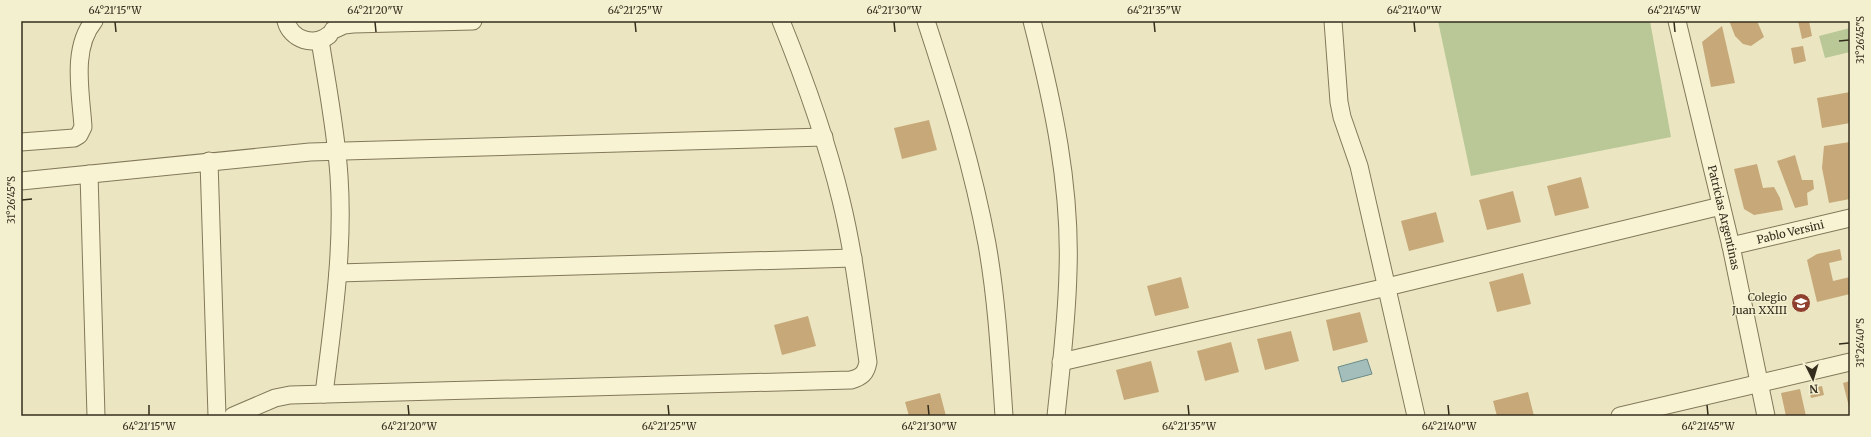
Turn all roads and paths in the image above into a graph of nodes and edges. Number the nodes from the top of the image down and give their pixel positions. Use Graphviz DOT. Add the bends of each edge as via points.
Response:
graph roads {
  1 [pos="94,21"];
  2 [pos="286,21"];
  3 [pos="473,21"];
  4 [pos="781,21"];
  5 [pos="926,21"];
  6 [pos="1032,21"];
  7 [pos="1334,21"];
  8 [pos="1677,21"];
  9 [pos="330,30"];
  10 [pos="824,137"];
  11 [pos="21,142"];
  12 [pos="336,150"];
  13 [pos="209,161"];
  14 [pos="90,174"];
  15 [pos="21,181"];
  16 [pos="1722,206"];
  17 [pos="1850,218"];
  18 [pos="1731,246"];
  19 [pos="853,258"];
  20 [pos="338,273"];
  21 [pos="1387,286"];
  22 [pos="1061,362"];
  23 [pos="1850,362"];
  24 [pos="1759,383"];
  25 [pos="324,394"];
  26 [pos="96,416"];
  27 [pos="217,416"];
  28 [pos="233,416"];
  29 [pos="1004,416"];
  30 [pos="1056,416"];
  31 [pos="1416,416"];
  32 [pos="1620,416"];
  33 [pos="1766,416"];
  1 -- 11 [label="street" via="84,35 80,50 82,132 74,138"];
  2 -- 9 [label="street" via="296,37 307,41"];
  3 -- 9 [label="street" via="353,24"];
  4 -- 10 [label="street" via="804,77"];
  5 -- 29 [label="street" via="966,153 987,243 996,312"];
  6 -- 22 [label="street" via="1056,122 1064,177 1068,270"];
  7 -- 21 [label="street" via="1339,102 1359,166"];
  8 -- 16 [label="street, Patricias Argentinas"];
  9 -- 12 [label="street"];
  10 -- 12 [label="street"];
  10 -- 19 [label="street"];
  12 -- 13 [label="street"];
  12 -- 20 [label="street" via="340,221"];
  13 -- 14 [label="street"];
  13 -- 27 [label="street"];
  14 -- 15 [label="street"];
  14 -- 26 [label="street"];
  16 -- 18 [label="street, Patricias Argentinas"];
  16 -- 21 [label="street"];
  17 -- 18 [label="street, Pablo Versini"];
  18 -- 24 [label="street, Patricias Argentinas"];
  19 -- 20 [label="street"];
  19 -- 25 [label="street" via="868,362 866,371 860,377 850,380"];
  20 -- 25 [label="street"];
  21 -- 22 [label="street"];
  21 -- 31 [label="street"];
  22 -- 30 [label="street"];
  23 -- 24 [label="street"];
  24 -- 32 [label="street"];
  24 -- 33 [label="street, Patricias Argentinas"];
  25 -- 28 [label="street" via="275,398"];
}
